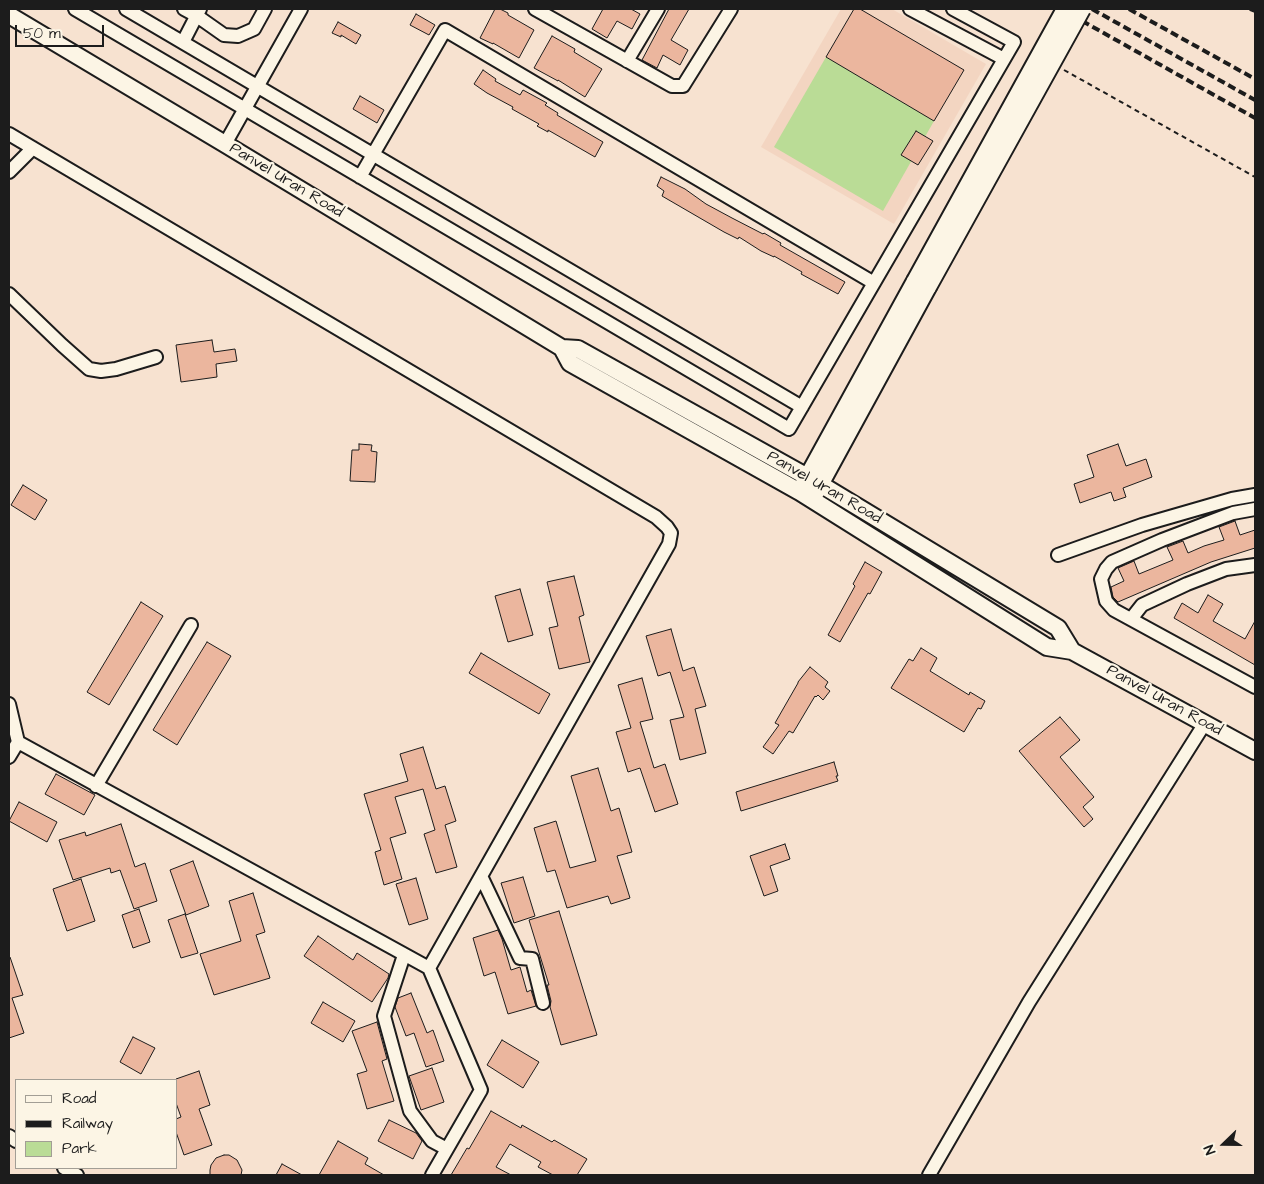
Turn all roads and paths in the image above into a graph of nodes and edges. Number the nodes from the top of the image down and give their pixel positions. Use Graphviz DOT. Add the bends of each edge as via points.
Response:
graph roads {
  1 [pos="75,9"];
  2 [pos="126,9"];
  3 [pos="184,9"];
  4 [pos="265,9"];
  5 [pos="301,9"];
  6 [pos="535,9"];
  7 [pos="732,9"];
  8 [pos="910,9"];
  9 [pos="953,9"];
  10 [pos="1065,9"];
  11 [pos="1082,9"];
  12 [pos="654,10"];
  13 [pos="199,12"];
  14 [pos="9,16"];
  15 [pos="182,42"];
  16 [pos="1004,59"];
  17 [pos="627,61"];
  18 [pos="1057,66"];
  19 [pos="258,86"];
  20 [pos="245,109"];
  21 [pos="9,134"];
  22 [pos="225,144"];
  23 [pos="33,148"];
  24 [pos="373,154"];
  25 [pos="9,172"];
  26 [pos="360,176"];
  27 [pos="1255,177"];
  28 [pos="874,283"];
  29 [pos="922,284"];
  30 [pos="9,294"];
  31 [pos="156,357"];
  32 [pos="802,407"];
  33 [pos="810,488"];
  34 [pos="1255,495"];
  35 [pos="1255,509"];
  36 [pos="1058,555"];
  37 [pos="1255,565"];
  38 [pos="1131,619"];
  39 [pos="191,625"];
  40 [pos="1255,687"];
  41 [pos="9,704"];
  42 [pos="1205,723"];
  43 [pos="18,742"];
  44 [pos="1255,751"];
  45 [pos="9,757"];
  46 [pos="96,786"];
  47 [pos="481,876"];
  48 [pos="404,955"];
  49 [pos="429,968"];
  50 [pos="542,1003"];
  51 [pos="447,1150"];
  52 [pos="66,1169"];
  53 [pos="77,1175"];
  54 [pos="432,1175"];
  55 [pos="929,1175"];
  1 -- 20 [label="street"];
  2 -- 15 [label="street"];
  3 -- 13 [label="street"];
  4 -- 13 [label="street" via="254,29 238,36 224,35"];
  5 -- 19 [label="street"];
  6 -- 17 [label="street"];
  7 -- 17 [label="street" via="683,86 672,86"];
  8 -- 16 [label="street"];
  9 -- 16 [label="street" via="1014,42"];
  10 -- 29 [label="main road, bridge"];
  11 -- 29 [label="main road, bridge"];
  12 -- 17 [label="street"];
  13 -- 15 [label="street"];
  14 -- 22 [label="main road, Panvel Uran Road"];
  15 -- 19 [label="street"];
  16 -- 28 [label="street"];
  18 -- 27 [label="path"];
  19 -- 20 [label="street"];
  19 -- 24 [label="street"];
  20 -- 22 [label="street"];
  20 -- 26 [label="street"];
  21 -- 23 [label="street"];
  22 -- 33 [label="main road, Panvel Uran Road" via="562,348 570,363"];
  23 -- 25 [label="street"];
  23 -- 47 [label="street" via="656,517 671,533 669,544"];
  24 -- 26 [label="street"];
  24 -- 28 [label="street" via="445,30"];
  24 -- 32 [label="street"];
  26 -- 32 [label="street" via="790,429"];
  28 -- 32 [label="street"];
  29 -- 33 [label="main road"];
  30 -- 31 [label="street" via="89,369 101,372"];
  33 -- 42 [label="main road, Panvel Uran Road" via="1047,647 1072,651"];
  34 -- 36 [label="street" via="1142,525"];
  35 -- 38 [label="street" via="1233,513 1112,562 1101,579 1106,601 1114,610"];
  37 -- 38 [label="street" via="1226,569 1187,584 1142,605"];
  38 -- 40 [label="street"];
  39 -- 46 [label="street"];
  41 -- 43 [label="street"];
  42 -- 44 [label="main road, Panvel Uran Road"];
  42 -- 55 [label="street" via="1029,1002"];
  43 -- 45 [label="street"];
  43 -- 46 [label="street"];
  46 -- 48 [label="street"];
  47 -- 49 [label="street"];
  47 -- 50 [label="street" via="520,958 532,959"];
  48 -- 49 [label="street"];
  48 -- 51 [label="street" via="384,1016 410,1111 432,1141"];
  49 -- 51 [label="street" via="481,1090"];
  51 -- 54 [label="street"];
  52 -- 53 [label="street"];
}
